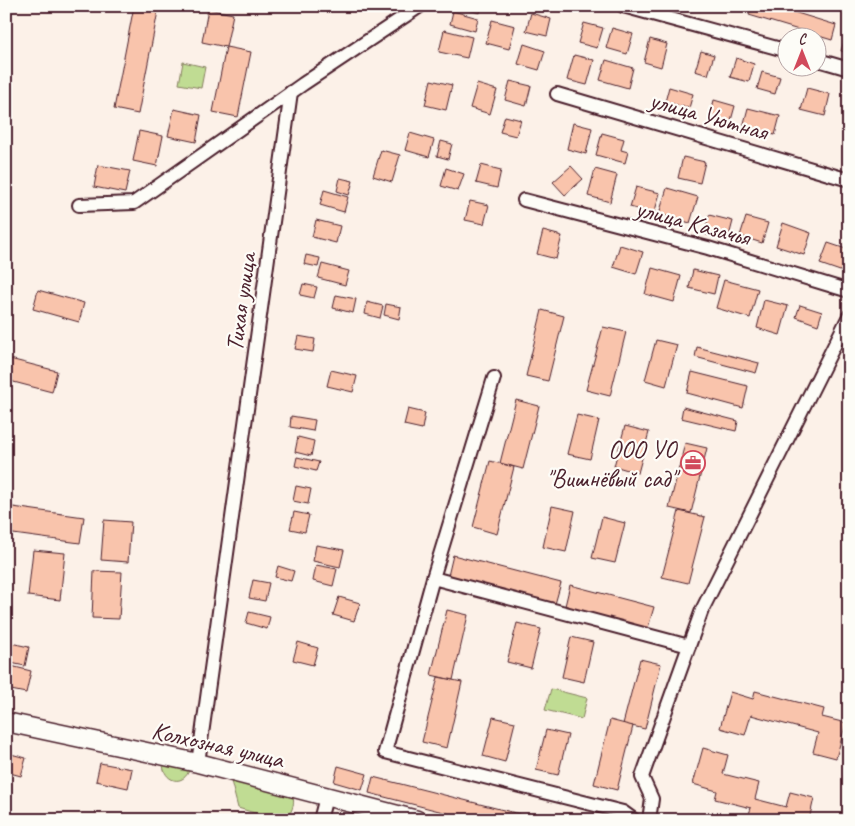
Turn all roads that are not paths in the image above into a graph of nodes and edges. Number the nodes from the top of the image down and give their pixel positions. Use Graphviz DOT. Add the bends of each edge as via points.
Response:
graph roads {
  1 [pos="420,6"];
  2 [pos="623,6"];
  3 [pos="778,48"];
  4 [pos="828,63"];
  5 [pos="849,69"];
  6 [pos="291,92"];
  7 [pos="557,94"];
  8 [pos="849,180"];
  9 [pos="524,200"];
  10 [pos="79,205"];
  11 [pos="849,291"];
  12 [pos="849,316"];
  13 [pos="494,378"];
  14 [pos="433,578"];
  15 [pos="689,646"];
  16 [pos="6,722"];
  17 [pos="198,763"];
  18 [pos="326,797"];
  19 [pos="320,820"];
  20 [pos="417,820"];
  21 [pos="634,820"];
  22 [pos="649,820"];
  1 -- 6 [label="street"];
  2 -- 3 [label="street"];
  4 -- 5 [label="street"];
  6 -- 10 [label="street" via="134,203"];
  6 -- 17 [label="street, Тихая улица"];
  7 -- 8 [label="street, улица Уютная"];
  9 -- 11 [label="street, улица Казачья" via="708,248"];
  12 -- 15 [label="street" via="702,610"];
  13 -- 14 [label="street"];
  14 -- 15 [label="street"];
  14 -- 21 [label="street" via="385,752 623,812"];
  15 -- 22 [label="street" via="642,777 652,799"];
  16 -- 17 [label="street, Колхозная улица"];
  17 -- 18 [label="street, Колхозная улица"];
  18 -- 19 [label="street"];
  18 -- 20 [label="street, Колхозная улица"];
}
